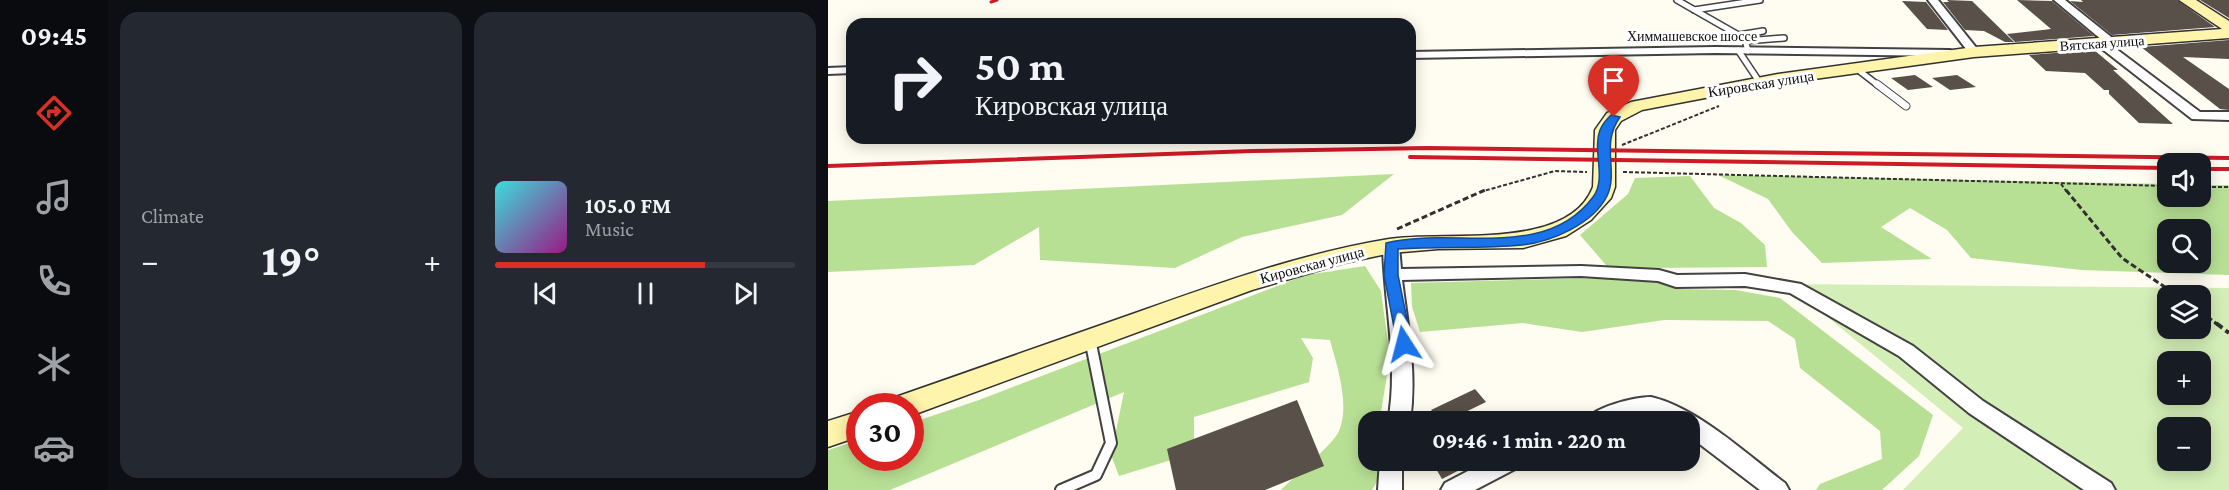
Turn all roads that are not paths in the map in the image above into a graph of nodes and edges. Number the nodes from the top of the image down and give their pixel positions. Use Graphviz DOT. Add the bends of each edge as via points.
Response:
graph roads {
  1 [pos="1677,0"];
  2 [pos="1760,0"];
  3 [pos="1933,0"];
  4 [pos="2059,0"];
  5 [pos="2186,0"];
  6 [pos="1694,10"];
  7 [pos="2229,27"];
  8 [pos="1763,31"];
  9 [pos="2229,33"];
  10 [pos="1739,35"];
  11 [pos="1784,38"];
  12 [pos="2106,43"];
  13 [pos="1744,47"];
  14 [pos="1974,52"];
  15 [pos="1416,55"];
  16 [pos="1857,69"];
  17 [pos="846,70"];
  18 [pos="828,71"];
  19 [pos="1760,83"];
  20 [pos="1906,106"];
  21 [pos="2229,116"];
  22 [pos="1391,239"];
  23 [pos="1391,275"];
  24 [pos="1090,339"];
  25 [pos="924,399"];
  26 [pos="1402,411"];
  27 [pos="1620,411"];
  28 [pos="1671,411"];
  29 [pos="846,428"];
  30 [pos="1700,433"];
  31 [pos="828,434"];
  32 [pos="1391,471"];
  33 [pos="1490,471"];
  34 [pos="1061,490"];
  35 [pos="1390,490"];
  36 [pos="1454,490"];
  37 [pos="1777,490"];
  38 [pos="2103,490"];
  1 -- 6 [label="lane"];
  2 -- 6 [label="lane"];
  3 -- 14 [label="street"];
  4 -- 12 [label="street"];
  5 -- 7 [label="main road"];
  6 -- 10 [label="lane"];
  8 -- 10 [label="lane"];
  9 -- 12 [label="main road, Вятская улица"];
  10 -- 13 [label="lane"];
  11 -- 13 [label="lane"];
  12 -- 14 [label="main road, Вятская улица"];
  12 -- 21 [label="street" via="2196,116"];
  13 -- 14 [label="street, Химмашевское шоссе" via="1894,54"];
  13 -- 15 [label="street, Химмашевское шоссе"];
  13 -- 19 [label="lane"];
  14 -- 16 [label="main road, Кировская улица"];
  16 -- 19 [label="main road, Кировская улица"];
  16 -- 20 [label="lane"];
  17 -- 18 [label="street"];
  19 -- 22 [label="main road, Кировская улица" via="1646,103 1622,113 1605,130 1604,187 1600,198 1558,231 1523,241"];
  22 -- 23 [label="street"];
  22 -- 24 [label="main road, Кировская улица" via="1243,284"];
  23 -- 26 [label="street" via="1404,344"];
  23 -- 38 [label="street" via="1581,271 1659,276 1676,281 1744,280 1795,288 1906,351 1976,407"];
  24 -- 25 [label="main road, Кировская улица"];
  24 -- 34 [label="lane" via="1111,443 1096,475"];
  27 -- 28 [label="street" via="1636,404"];
  29 -- 31 [label="main road"];
  30 -- 37 [label="street"];
  32 -- 35 [label="street"];
  33 -- 36 [label="street"];
}
